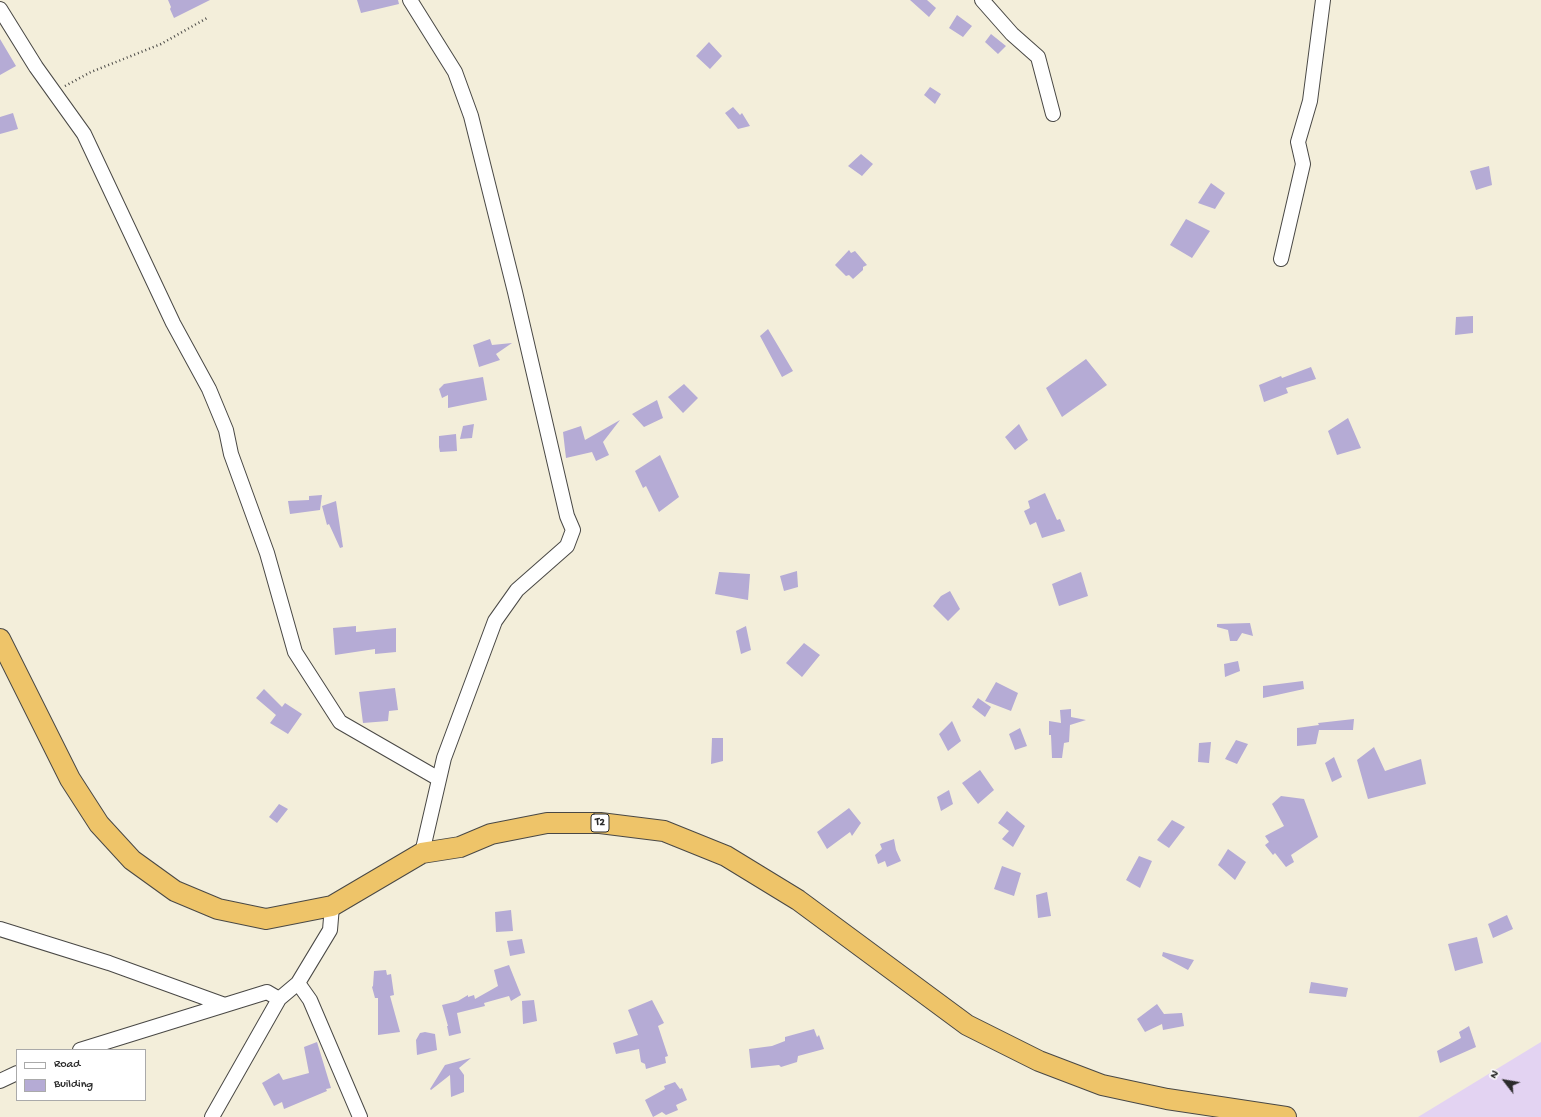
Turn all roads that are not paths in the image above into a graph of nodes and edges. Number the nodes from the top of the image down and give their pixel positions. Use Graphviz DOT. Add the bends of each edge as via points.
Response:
graph roads {
  1 [pos="410,0"];
  2 [pos="982,0"];
  3 [pos="1323,0"];
  4 [pos="0,9"];
  5 [pos="1053,114"];
  6 [pos="1281,259"];
  7 [pos="0,638"];
  8 [pos="439,779"];
  9 [pos="422,853"];
  10 [pos="332,906"];
  11 [pos="0,929"];
  12 [pos="298,983"];
  13 [pos="279,999"];
  14 [pos="225,1005"];
  15 [pos="83,1049"];
  16 [pos="16,1073"];
  17 [pos="0,1081"];
  18 [pos="212,1117"];
  19 [pos="360,1117"];
  20 [pos="1286,1117"];
  1 -- 8 [label="street" via="455,72 471,116 567,516 573,530 567,546 517,590 495,621 444,758"];
  2 -- 5 [label="street" via="1012,34 1038,57"];
  3 -- 6 [label="street" via="1310,101 1298,142 1303,164"];
  4 -- 8 [label="street" via="36,67 84,134 173,323 209,389 226,430 231,454 267,553 295,652 340,722"];
  7 -- 10 [label="highway, T2" via="70,779 99,824 132,860 175,891 218,909 266,919"];
  8 -- 9 [label="street"];
  9 -- 10 [label="highway, T2"];
  9 -- 20 [label="highway, T2" via="460,847 491,834 547,823 600,823 664,830 726,856 798,900 967,1025 1039,1061 1102,1085 1167,1099"];
  10 -- 12 [label="street" via="330,930"];
  11 -- 14 [label="street" via="109,963"];
  12 -- 13 [label="street"];
  12 -- 19 [label="street" via="310,1000"];
  13 -- 14 [label="street" via="267,992"];
  13 -- 18 [label="street"];
  14 -- 15 [label="street"];
  16 -- 17 [label="street"];
}
